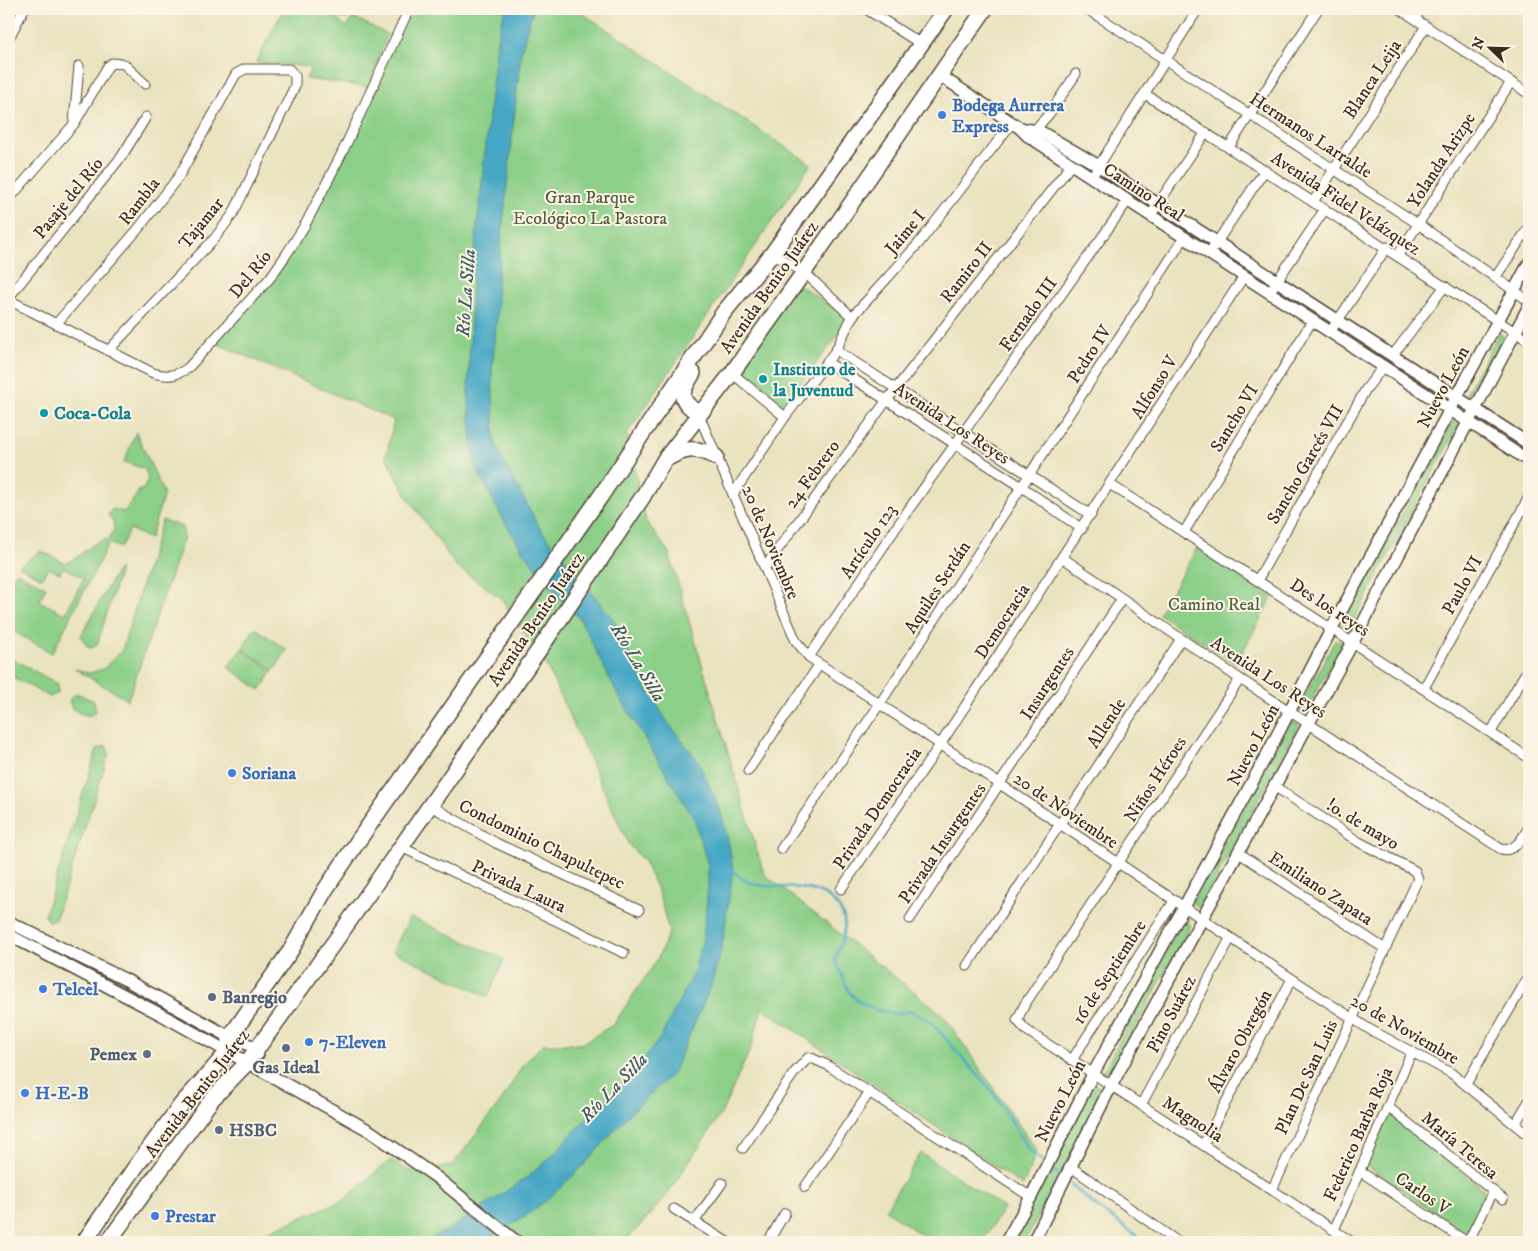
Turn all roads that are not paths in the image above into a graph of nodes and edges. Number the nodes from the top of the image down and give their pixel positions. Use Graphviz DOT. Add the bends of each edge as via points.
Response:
graph roads {
  1 [pos="24,9"];
  2 [pos="333,9"];
  3 [pos="341,9"];
  4 [pos="409,9"];
  5 [pos="866,9"];
  6 [pos="946,9"];
  7 [pos="985,9"];
  8 [pos="1087,9"];
  9 [pos="1198,9"];
  10 [pos="1318,9"];
  11 [pos="1400,9"];
  12 [pos="1421,9"];
  13 [pos="1097,12"];
  14 [pos="1415,18"];
  15 [pos="1426,26"];
  16 [pos="9,38"];
  17 [pos="921,44"];
  18 [pos="1165,62"];
  19 [pos="79,66"];
  20 [pos="1076,74"];
  21 [pos="939,75"];
  22 [pos="1511,82"];
  23 [pos="145,84"];
  24 [pos="229,84"];
  25 [pos="1145,94"];
  26 [pos="1529,94"];
  27 [pos="1250,115"];
  28 [pos="146,117"];
  29 [pos="74,124"];
  30 [pos="1016,125"];
  31 [pos="1206,132"];
  32 [pos="1032,133"];
  33 [pos="1229,147"];
  34 [pos="1071,165"];
  35 [pos="1099,166"];
  36 [pos="1334,169"];
  37 [pos="1265,170"];
  38 [pos="1091,178"];
  39 [pos="9,199"];
  40 [pos="1127,202"];
  41 [pos="1313,202"];
  42 [pos="1158,204"];
  43 [pos="1325,209"];
  44 [pos="1150,216"];
  45 [pos="1418,224"];
  46 [pos="1529,227"];
  47 [pos="1184,238"];
  48 [pos="1217,242"];
  49 [pos="1387,248"];
  50 [pos="772,254"];
  51 [pos="1209,254"];
  52 [pos="1398,255"];
  53 [pos="1529,263"];
  54 [pos="804,272"];
  55 [pos="1244,276"];
  56 [pos="1495,278"];
  57 [pos="1277,281"];
  58 [pos="1445,286"];
  59 [pos="1515,291"];
  60 [pos="1269,293"];
  61 [pos="9,298"];
  62 [pos="1529,301"];
  63 [pos="1529,306"];
  64 [pos="724,312"];
  65 [pos="852,318"];
  66 [pos="1339,320"];
  67 [pos="1498,320"];
  68 [pos="1312,321"];
  69 [pos="56,324"];
  70 [pos="1330,332"];
  71 [pos="1515,332"];
  72 [pos="1529,341"];
  73 [pos="836,350"];
  74 [pos="108,351"];
  75 [pos="1393,355"];
  76 [pos="827,362"];
  77 [pos="1383,367"];
  78 [pos="732,372"];
  79 [pos="896,389"];
  80 [pos="1458,398"];
  81 [pos="887,400"];
  82 [pos="1451,410"];
  83 [pos="1476,410"];
  84 [pos="698,413"];
  85 [pos="785,418"];
  86 [pos="1469,422"];
  87 [pos="963,432"];
  88 [pos="955,444"];
  89 [pos="1529,444"];
  90 [pos="716,457"];
  91 [pos="665,459"];
  92 [pos="1529,461"];
  93 [pos="1030,476"];
  94 [pos="1111,485"];
  95 [pos="1022,487"];
  96 [pos="733,494"];
  97 [pos="1529,497"];
  98 [pos="1091,515"];
  99 [pos="1082,529"];
  100 [pos="1184,532"];
  101 [pos="1063,558"];
  102 [pos="765,567"];
  103 [pos="1258,579"];
  104 [pos="1122,599"];
  105 [pos="1332,628"];
  106 [pos="1181,638"];
  107 [pos="1353,642"];
  108 [pos="809,657"];
  109 [pos="819,665"];
  110 [pos="1529,667"];
  111 [pos="1240,679"];
  112 [pos="1424,688"];
  113 [pos="879,705"];
  114 [pos="1291,710"];
  115 [pos="1308,722"];
  116 [pos="1492,732"];
  117 [pos="940,746"];
  118 [pos="1529,758"];
  119 [pos="748,771"];
  120 [pos="1000,785"];
  121 [pos="1274,786"];
  122 [pos="430,806"];
  123 [pos="1059,824"];
  124 [pos="1529,827"];
  125 [pos="401,847"];
  126 [pos="781,849"];
  127 [pos="1239,853"];
  128 [pos="1118,864"];
  129 [pos="841,889"];
  130 [pos="1411,897"];
  131 [pos="1174,901"];
  132 [pos="1184,909"];
  133 [pos="639,910"];
  134 [pos="910,919"];
  135 [pos="1201,920"];
  136 [pos="9,922"];
  137 [pos="9,935"];
  138 [pos="1230,939"];
  139 [pos="1385,949"];
  140 [pos="624,953"];
  141 [pos="967,966"];
  142 [pos="1529,976"];
  143 [pos="1292,979"];
  144 [pos="1352,1017"];
  145 [pos="1018,1024"];
  146 [pos="230,1037"];
  147 [pos="257,1048"];
  148 [pos="1412,1051"];
  149 [pos="227,1053"];
  150 [pos="1072,1060"];
  151 [pos="252,1066"];
  152 [pos="1093,1074"];
  153 [pos="1466,1084"];
  154 [pos="1110,1086"];
  155 [pos="869,1093"];
  156 [pos="1529,1101"];
  157 [pos="1141,1105"];
  158 [pos="1388,1107"];
  159 [pos="1515,1124"];
  160 [pos="1529,1136"];
  161 [pos="1204,1145"];
  162 [pos="743,1148"];
  163 [pos="1071,1167"];
  164 [pos="1361,1172"];
  165 [pos="722,1183"];
  166 [pos="805,1187"];
  167 [pos="1272,1190"];
  168 [pos="1493,1192"];
  169 [pos="1031,1198"];
  170 [pos="1503,1200"];
  171 [pos="674,1209"];
  172 [pos="784,1213"];
  173 [pos="694,1222"];
  174 [pos="1334,1230"];
  175 [pos="84,1242"];
  176 [pos="108,1242"];
  177 [pos="517,1242"];
  178 [pos="727,1242"];
  179 [pos="768,1242"];
  180 [pos="1006,1242"];
  181 [pos="1034,1242"];
  182 [pos="1178,1242"];
  183 [pos="1352,1242"];
  184 [pos="1468,1242"];
  1 -- 16 [label="street"];
  2 -- 3 [label="street"];
  4 -- 74 [label="street, Del Río" via="334,169 305,225 270,278 200,356 177,376 153,373"];
  5 -- 17 [label="street"];
  6 -- 17 [label="main road, Avenida Benito Juárez"];
  7 -- 21 [label="main road, Avenida Benito Juárez"];
  8 -- 13 [label="street, Hermanos Larralde"];
  9 -- 18 [label="street"];
  10 -- 27 [label="street"];
  11 -- 14 [label="street"];
  12 -- 14 [label="street"];
  13 -- 18 [label="street, Hermanos Larralde"];
  14 -- 15 [label="street"];
  15 -- 22 [label="street"];
  15 -- 36 [label="street, Blanca Leija"];
  17 -- 50 [label="main road, Avenida Benito Juárez"];
  18 -- 25 [label="street"];
  18 -- 27 [label="street, Hermanos Larralde"];
  19 -- 29 [label="street"];
  20 -- 32 [label="street"];
  21 -- 30 [label="street, Camino Real"];
  21 -- 54 [label="main road, Avenida Benito Juárez"];
  22 -- 26 [label="street"];
  22 -- 45 [label="street, Yolanda Arizpe"];
  23 -- 29 [label="street" via="124,64 112,63"];
  24 -- 69 [label="street, Rambla" via="179,176"];
  24 -- 74 [label="street, Tajamar" via="244,69 289,70 295,76 295,86 233,214 214,239"];
  25 -- 31 [label="street, Avenida Fidel Velázquez"];
  25 -- 35 [label="street"];
  27 -- 33 [label="street"];
  27 -- 36 [label="street, Hermanos Larralde"];
  28 -- 61 [label="street, Pasaje del Río" via="122,156"];
  29 -- 39 [label="street"];
  30 -- 32 [label="street, Camino Real"];
  30 -- 65 [label="street, Jaime I"];
  31 -- 33 [label="street, Avenida Fidel Velázquez"];
  31 -- 42 [label="street"];
  32 -- 34 [label="street, Camino Real"];
  32 -- 35 [label="street, Camino Real"];
  33 -- 37 [label="street, Avenida Fidel Velázquez"];
  34 -- 38 [label="street, Camino Real"];
  34 -- 79 [label="street, Ramiro II"];
  35 -- 38 [label="street"];
  35 -- 42 [label="street, Camino Real"];
  36 -- 41 [label="street, Blanca Leija"];
  36 -- 45 [label="street, Hermanos Larralde"];
  37 -- 41 [label="street, Avenida Fidel Velázquez"];
  37 -- 48 [label="street"];
  38 -- 40 [label="street, Camino Real"];
  40 -- 44 [label="street, Camino Real"];
  40 -- 87 [label="street, Fernado III"];
  41 -- 43 [label="street, Avenida Fidel Velázquez"];
  42 -- 44 [label="street"];
  42 -- 48 [label="street, Camino Real"];
  43 -- 49 [label="street, Avenida Fidel Velázquez"];
  43 -- 57 [label="street"];
  44 -- 47 [label="street, Camino Real"];
  45 -- 52 [label="street, Yolanda Arizpe"];
  45 -- 56 [label="street, Hermanos Larralde"];
  46 -- 56 [label="street"];
  47 -- 51 [label="street, Camino Real"];
  47 -- 93 [label="street, Pedro IV"];
  48 -- 51 [label="street"];
  48 -- 57 [label="street, Camino Real"];
  49 -- 52 [label="street, Avenida Fidel Velázquez"];
  49 -- 66 [label="street"];
  50 -- 54 [label="street"];
  50 -- 64 [label="main road, Avenida Benito Juárez"];
  51 -- 55 [label="street, Camino Real"];
  52 -- 58 [label="street, Avenida Fidel Velázquez"];
  53 -- 59 [label="street, Nuevo León"];
  54 -- 65 [label="street"];
  54 -- 78 [label="main road, Avenida Benito Juárez"];
  55 -- 60 [label="street, Camino Real"];
  55 -- 94 [label="street, Alfonso V"];
  56 -- 59 [label="street, Hermanos Larralde"];
  57 -- 60 [label="street"];
  57 -- 66 [label="street, Camino Real"];
  58 -- 67 [label="street, Avenida Fidel Velázquez"];
  58 -- 75 [label="street"];
  59 -- 62 [label="street, Hermanos Larralde"];
  59 -- 67 [label="street, Nuevo León"];
  60 -- 68 [label="street, Camino Real"];
  61 -- 69 [label="street, Del Río"];
  63 -- 71 [label="street"];
  64 -- 84 [label="main road" via="683,394 685,404"];
  64 -- 146 [label="main road, Avenida Benito Juárez" via="598,500 341,867 291,950"];
  65 -- 73 [label="street, Jaime I"];
  66 -- 70 [label="street"];
  66 -- 75 [label="street, Camino Real"];
  67 -- 71 [label="street, Avenida Fidel Velázquez"];
  67 -- 80 [label="street, Nuevo León"];
  68 -- 70 [label="street, Camino Real"];
  68 -- 100 [label="street, Sancho VI"];
  69 -- 74 [label="street, Del Río"];
  70 -- 77 [label="street, Camino Real"];
  71 -- 72 [label="street, Avenida Fidel Velázquez"];
  71 -- 83 [label="street"];
  73 -- 76 [label="street, Jaime I"];
  73 -- 79 [label="street, Avenida Los Reyes"];
  75 -- 80 [label="street, Camino Real"];
  76 -- 81 [label="street, Avenida Los Reyes"];
  76 -- 85 [label="street, Jaime I"];
  77 -- 82 [label="street, Camino Real"];
  77 -- 103 [label="street, Sancho Garcés VII" via="1366,389"];
  78 -- 84 [label="main road, Avenida Benito Juárez"];
  78 -- 85 [label="street"];
  79 -- 81 [label="street, Ramiro II"];
  79 -- 87 [label="street, Avenida Los Reyes"];
  80 -- 82 [label="street, Nuevo León"];
  80 -- 83 [label="street, Camino Real"];
  81 -- 88 [label="street, Avenida Los Reyes"];
  81 -- 102 [label="street, 24 Febrero"];
  82 -- 86 [label="street, Camino Real"];
  82 -- 105 [label="street, Nuevo León"];
  83 -- 86 [label="street"];
  83 -- 89 [label="street, Camino Real"];
  84 -- 90 [label="street, 20 de Noviembre"];
  84 -- 91 [label="main road, Avenida Benito Juárez"];
  85 -- 96 [label="street, Jaime I"];
  86 -- 92 [label="street, Camino Real"];
  86 -- 107 [label="street"];
  87 -- 88 [label="street, Fernado III"];
  87 -- 93 [label="street, Avenida Los Reyes"];
  88 -- 95 [label="street, Avenida Los Reyes"];
  88 -- 108 [label="street, Artículo 123"];
  90 -- 91 [label="main road" via="695,448"];
  90 -- 96 [label="street, 20 de Noviembre"];
  91 -- 122 [label="main road, Avenida Benito Juárez"];
  93 -- 95 [label="street, Pedro IV"];
  93 -- 98 [label="street, Avenida Los Reyes"];
  94 -- 98 [label="street, Alfonso V"];
  94 -- 100 [label="street, Des los reyes"];
  95 -- 99 [label="street, Avenida Los Reyes"];
  95 -- 113 [label="street, Aquiles Serdán"];
  96 -- 102 [label="street, 20 de Noviembre"];
  97 -- 112 [label="street, Paulo VI"];
  98 -- 99 [label="street, Democracia"];
  99 -- 101 [label="street, Democracia"];
  100 -- 103 [label="street, Des los reyes"];
  101 -- 104 [label="street, Avenida Los Reyes"];
  101 -- 117 [label="street, Democracia"];
  102 -- 108 [label="street, 20 de Noviembre" via="796,641"];
  103 -- 105 [label="street, Des los reyes"];
  104 -- 106 [label="street, Avenida Los Reyes"];
  104 -- 120 [label="street, Insurgentes"];
  105 -- 107 [label="street, Des los reyes"];
  105 -- 114 [label="street, Nuevo León"];
  106 -- 111 [label="street, Avenida Los Reyes"];
  106 -- 123 [label="street, Allende"];
  107 -- 112 [label="street, Des los reyes"];
  107 -- 115 [label="street"];
  108 -- 109 [label="street, 20 de Noviembre"];
  109 -- 113 [label="street, 20 de Noviembre"];
  109 -- 119 [label="street"];
  110 -- 116 [label="street"];
  111 -- 114 [label="street, Avenida Los Reyes"];
  111 -- 128 [label="street, Niños Héroes"];
  112 -- 116 [label="street, Des los reyes"];
  113 -- 117 [label="street, 20 de Noviembre"];
  113 -- 126 [label="street, Aquiles Serdán"];
  114 -- 115 [label="street, Avenida Los Reyes"];
  114 -- 132 [label="street, Nuevo León"];
  115 -- 121 [label="street"];
  115 -- 124 [label="street, Avenida Los Reyes" via="1502,850 1510,850"];
  116 -- 118 [label="street, Des los reyes"];
  117 -- 120 [label="street, 20 de Noviembre"];
  117 -- 129 [label="street, Privada Democracia"];
  120 -- 123 [label="street, 20 de Noviembre"];
  120 -- 134 [label="street, Privada Insurgentes"];
  121 -- 127 [label="street"];
  121 -- 130 [label="street, !o. de mayo" via="1359,842 1415,871 1418,878"];
  122 -- 125 [label="main road, Avenida Benito Juárez"];
  122 -- 133 [label="street, Condominio Chapultepec" via="496,843"];
  123 -- 128 [label="street, 20 de Noviembre"];
  123 -- 141 [label="street, Allende"];
  125 -- 140 [label="street, Privada Laura"];
  125 -- 147 [label="main road, Avenida Benito Juárez"];
  127 -- 135 [label="street"];
  127 -- 139 [label="street, Emiliano Zapata"];
  128 -- 131 [label="street, 20 de Noviembre"];
  128 -- 145 [label="street, Niños Héroes" via="1025,1004 1018,1016"];
  130 -- 139 [label="street, Plan De San Luis"];
  131 -- 132 [label="street, 20 de Noviembre"];
  131 -- 150 [label="street, 16 de Septiembre"];
  132 -- 135 [label="street, 20 de Noviembre"];
  132 -- 152 [label="street, Nuevo León"];
  135 -- 138 [label="street, 20 de Noviembre"];
  135 -- 154 [label="street"];
  136 -- 146 [label="street" via="126,980"];
  137 -- 149 [label="street"];
  138 -- 143 [label="street, 20 de Noviembre"];
  138 -- 157 [label="street, Pino Suárez"];
  139 -- 144 [label="street, Plan De San Luis"];
  142 -- 153 [label="street"];
  143 -- 144 [label="street, 20 de Noviembre"];
  143 -- 161 [label="street, Álvaro Obregón"];
  144 -- 148 [label="street, 20 de Noviembre"];
  144 -- 167 [label="street, Plan De San Luis"];
  145 -- 150 [label="street, Magnolia"];
  146 -- 147 [label="street"];
  146 -- 149 [label="main road, Avenida Benito Juárez"];
  147 -- 151 [label="main road, Avenida Benito Juárez"];
  148 -- 153 [label="street, 20 de Noviembre"];
  148 -- 158 [label="street, Federico Barba Roja"];
  149 -- 151 [label="street"];
  149 -- 175 [label="main road, Avenida Benito Juárez" via="181,1105"];
  150 -- 152 [label="street, Magnolia"];
  151 -- 176 [label="main road, Avenida Benito Juárez" via="212,1098"];
  151 -- 177 [label="street" via="392,1145"];
  152 -- 154 [label="street, Magnolia"];
  152 -- 169 [label="street, Nuevo León"];
  153 -- 159 [label="street, 20 de Noviembre"];
  154 -- 157 [label="street, Magnolia"];
  154 -- 163 [label="street"];
  155 -- 162 [label="street" via="809,1057 794,1073"];
  155 -- 166 [label="street"];
  155 -- 169 [label="street"];
  156 -- 159 [label="street"];
  157 -- 161 [label="street, Magnolia"];
  158 -- 164 [label="street, Federico Barba Roja"];
  158 -- 168 [label="street, María Teresa"];
  159 -- 160 [label="street, 20 de Noviembre"];
  161 -- 167 [label="street, Magnolia"];
  163 -- 181 [label="street"];
  163 -- 182 [label="street"];
  164 -- 174 [label="street, Federico Barba Roja"];
  164 -- 184 [label="street, Carlos V"];
  165 -- 173 [label="street"];
  167 -- 174 [label="street, Magnolia"];
  168 -- 170 [label="street"];
  168 -- 184 [label="street, María Teresa"];
  169 -- 180 [label="street, Nuevo León"];
  171 -- 173 [label="street"];
  172 -- 179 [label="street"];
  173 -- 178 [label="street"];
  174 -- 183 [label="street, Magnolia"];
}
